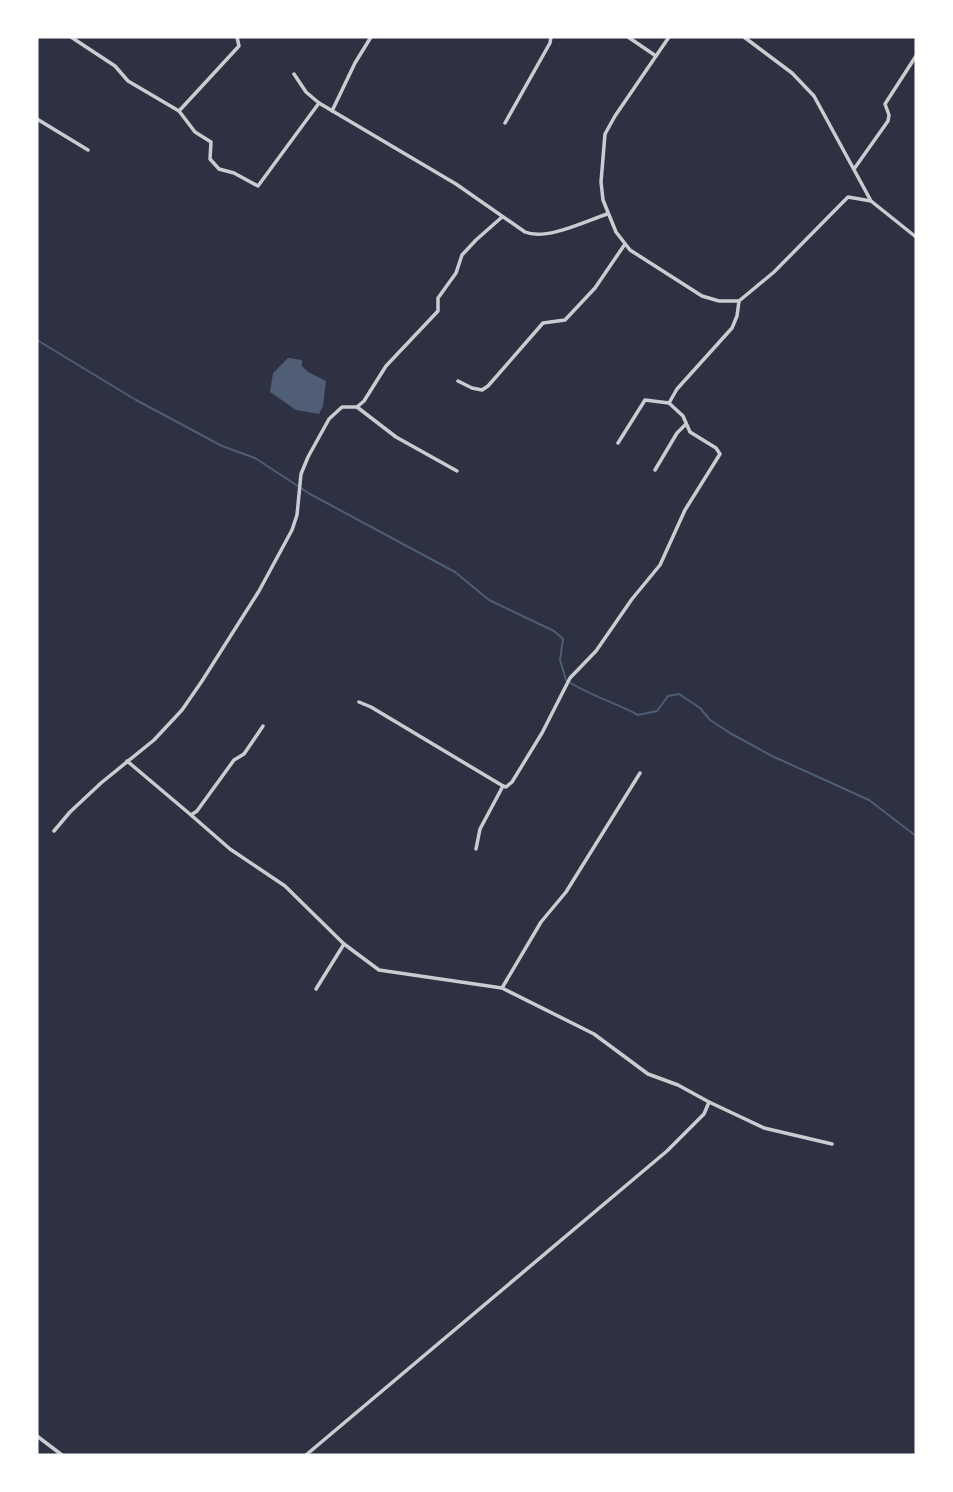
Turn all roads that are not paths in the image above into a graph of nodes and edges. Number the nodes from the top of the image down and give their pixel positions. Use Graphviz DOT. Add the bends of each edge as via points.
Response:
graph roads {
  1 [pos="71,37"];
  2 [pos="237,37"];
  3 [pos="371,37"];
  4 [pos="551,37"];
  5 [pos="628,37"];
  6 [pos="669,37"];
  7 [pos="744,37"];
  8 [pos="916,55"];
  9 [pos="656,56"];
  10 [pos="294,74"];
  11 [pos="319,103"];
  12 [pos="179,111"];
  13 [pos="332,111"];
  14 [pos="37,119"];
  15 [pos="505,123"];
  16 [pos="88,150"];
  17 [pos="854,169"];
  18 [pos="871,201"];
  19 [pos="607,214"];
  20 [pos="502,217"];
  21 [pos="916,237"];
  22 [pos="625,244"];
  23 [pos="739,301"];
  24 [pos="458,382"];
  25 [pos="669,403"];
  26 [pos="357,407"];
  27 [pos="686,424"];
  28 [pos="618,443"];
  29 [pos="655,470"];
  30 [pos="457,471"];
  31 [pos="359,702"];
  32 [pos="263,726"];
  33 [pos="127,761"];
  34 [pos="640,773"];
  35 [pos="503,786"];
  36 [pos="191,815"];
  37 [pos="54,831"];
  38 [pos="476,849"];
  39 [pos="344,944"];
  40 [pos="502,988"];
  41 [pos="316,989"];
  42 [pos="709,1102"];
  43 [pos="832,1144"];
  44 [pos="37,1436"];
  45 [pos="62,1455"];
  46 [pos="306,1455"];
  1 -- 12 [label="street" via="128,81"];
  2 -- 12 [label="street" via="239,46"];
  3 -- 13 [label="street"];
  4 -- 15 [label="street"];
  5 -- 9 [label="street"];
  6 -- 9 [label="street"];
  7 -- 17 [label="street" via="814,96"];
  8 -- 17 [label="street" via="885,104 888,121"];
  9 -- 19 [label="street" via="606,134 601,182"];
  10 -- 11 [label="street"];
  11 -- 12 [label="street" via="258,186 219,169 210,159 211,142 195,132"];
  11 -- 13 [label="street"];
  13 -- 20 [label="street" via="457,184"];
  14 -- 16 [label="street"];
  17 -- 18 [label="street"];
  18 -- 21 [label="street"];
  18 -- 23 [label="street" via="852,196 844,199 774,272"];
  19 -- 20 [label="street" via="537,235"];
  19 -- 22 [label="street"];
  20 -- 26 [label="street" via="462,255 456,273 438,298 438,311 386,366"];
  22 -- 23 [label="street" via="702,296"];
  22 -- 24 [label="street" via="595,288 565,320 543,323 488,386 482,390"];
  23 -- 25 [label="street" via="732,328"];
  25 -- 27 [label="street"];
  25 -- 28 [label="street" via="645,400"];
  26 -- 30 [label="street" via="396,437"];
  26 -- 33 [label="street" via="342,407 329,419 301,474 292,530 260,591 202,681 154,740"];
  27 -- 29 [label="street"];
  27 -- 35 [label="street" via="690,432 716,448 719,459 685,510 660,565 596,651 570,678 522,767 512,782"];
  31 -- 35 [label="street"];
  32 -- 36 [label="street"];
  33 -- 36 [label="street"];
  33 -- 37 [label="street"];
  34 -- 40 [label="street"];
  35 -- 38 [label="street" via="480,829"];
  36 -- 39 [label="street" via="230,849 285,886"];
  39 -- 40 [label="street" via="379,970"];
  39 -- 41 [label="street"];
  40 -- 42 [label="street" via="594,1034 648,1074"];
  42 -- 43 [label="street" via="764,1128"];
  42 -- 46 [label="street" via="704,1114 667,1151"];
  44 -- 45 [label="street"];
}
